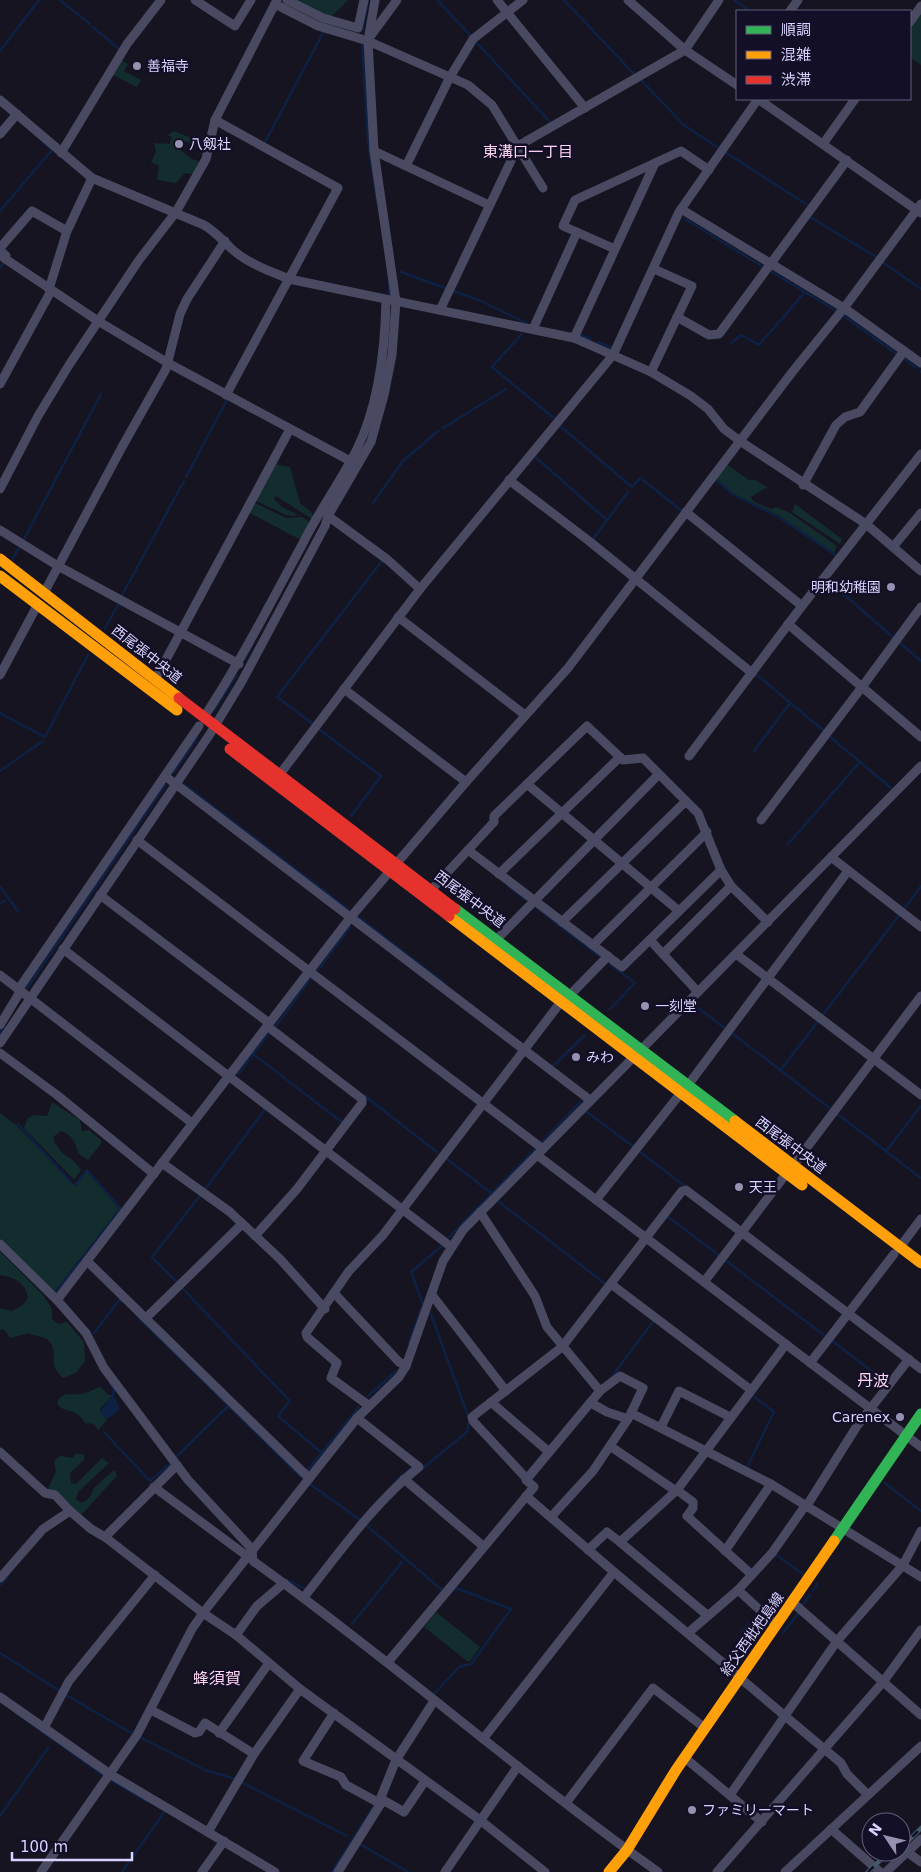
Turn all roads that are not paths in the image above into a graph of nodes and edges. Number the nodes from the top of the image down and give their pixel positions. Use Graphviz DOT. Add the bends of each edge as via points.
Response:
graph roads {
  1 [pos="161,0"];
  2 [pos="195,0"];
  3 [pos="251,0"];
  4 [pos="287,0"];
  5 [pos="364,0"];
  6 [pos="375,0"];
  7 [pos="396,0"];
  8 [pos="497,0"];
  9 [pos="523,0"];
  10 [pos="628,0"];
  11 [pos="720,0"];
  12 [pos="276,2"];
  13 [pos="921,6"];
  14 [pos="507,12"];
  15 [pos="911,21"];
  16 [pos="368,41"];
  17 [pos="684,50"];
  18 [pos="450,77"];
  19 [pos="736,83"];
  20 [pos="0,100"];
  21 [pos="757,100"];
  22 [pos="759,100"];
  23 [pos="854,100"];
  24 [pos="585,108"];
  25 [pos="16,114"];
  26 [pos="215,120"];
  27 [pos="0,134"];
  28 [pos="823,144"];
  29 [pos="518,146"];
  30 [pos="374,151"];
  31 [pos="61,153"];
  32 [pos="847,160"];
  33 [pos="654,163"];
  34 [pos="406,166"];
  35 [pos="709,170"];
  36 [pos="92,178"];
  37 [pos="543,188"];
  38 [pos="489,205"];
  39 [pos="681,209"];
  40 [pos="920,209"];
  41 [pos="176,212"];
  42 [pos="67,231"];
  43 [pos="578,232"];
  44 [pos="225,240"];
  45 [pos="615,250"];
  46 [pos="1,255"];
  47 [pos="771,264"];
  48 [pos="654,268"];
  49 [pos="289,279"];
  50 [pos="50,290"];
  51 [pos="386,300"];
  52 [pos="396,302"];
  53 [pos="844,308"];
  54 [pos="440,310"];
  55 [pos="677,318"];
  56 [pos="98,321"];
  57 [pos="533,329"];
  58 [pos="574,338"];
  59 [pos="904,350"];
  60 [pos="613,355"];
  61 [pos="168,363"];
  62 [pos="921,363"];
  63 [pos="651,372"];
  64 [pos="0,384"];
  65 [pos="226,395"];
  66 [pos="290,429"];
  67 [pos="740,441"];
  68 [pos="921,454"];
  69 [pos="354,464"];
  70 [pos="509,480"];
  71 [pos="803,485"];
  72 [pos="0,489"];
  73 [pos="686,512"];
  74 [pos="921,514"];
  75 [pos="328,516"];
  76 [pos="866,524"];
  77 [pos="0,530"];
  78 [pos="893,547"];
  79 [pos="0,559"];
  80 [pos="58,566"];
  81 [pos="921,571"];
  82 [pos="0,576"];
  83 [pos="636,578"];
  84 [pos="420,589"];
  85 [pos="44,593"];
  86 [pos="38,604"];
  87 [pos="802,606"];
  88 [pos="921,607"];
  89 [pos="398,617"];
  90 [pos="788,624"];
  91 [pos="181,632"];
  92 [pos="239,664"];
  93 [pos="752,673"];
  94 [pos="0,675"];
  95 [pos="155,680"];
  96 [pos="862,687"];
  97 [pos="344,689"];
  98 [pos="525,715"];
  99 [pos="202,722"];
  100 [pos="212,730"];
  101 [pos="921,737"];
  102 [pos="689,756"];
  103 [pos="620,757"];
  104 [pos="921,766"];
  105 [pos="280,774"];
  106 [pos="659,774"];
  107 [pos="165,776"];
  108 [pos="466,782"];
  109 [pos="176,784"];
  110 [pos="527,784"];
  111 [pos="686,801"];
  112 [pos="562,814"];
  113 [pos="761,820"];
  114 [pos="707,832"];
  115 [pos="137,840"];
  116 [pos="594,840"];
  117 [pos="468,850"];
  118 [pos="831,857"];
  119 [pos="397,862"];
  120 [pos="623,863"];
  121 [pos="721,870"];
  122 [pos="848,871"];
  123 [pos="388,872"];
  124 [pos="499,874"];
  125 [pos="731,886"];
  126 [pos="651,887"];
  127 [pos="432,889"];
  128 [pos="100,894"];
  129 [pos="534,901"];
  130 [pos="680,911"];
  131 [pos="350,918"];
  132 [pos="562,922"];
  133 [pos="768,922"];
  134 [pos="921,927"];
  135 [pos="497,939"];
  136 [pos="650,940"];
  137 [pos="593,945"];
  138 [pos="63,949"];
  139 [pos="663,954"];
  140 [pos="736,954"];
  141 [pos="608,956"];
  142 [pos="309,971"];
  143 [pos="0,976"];
  144 [pos="767,978"];
  145 [pos="19,991"];
  146 [pos="698,992"];
  147 [pos="570,995"];
  148 [pos="921,996"];
  149 [pos="29,999"];
  150 [pos="560,1003"];
  151 [pos="268,1024"];
  152 [pos="0,1025"];
  153 [pos="0,1043"];
  154 [pos="640,1048"];
  155 [pos="524,1050"];
  156 [pos="0,1053"];
  157 [pos="633,1058"];
  158 [pos="873,1059"];
  159 [pos="229,1076"];
  160 [pos="684,1089"];
  161 [pos="921,1095"];
  162 [pos="590,1100"];
  163 [pos="483,1103"];
  164 [pos="192,1123"];
  165 [pos="327,1151"];
  166 [pos="540,1152"];
  167 [pos="162,1163"];
  168 [pos="790,1170"];
  169 [pos="154,1174"];
  170 [pos="596,1200"];
  171 [pos="403,1209"];
  172 [pos="480,1212"];
  173 [pos="921,1219"];
  174 [pos="242,1224"];
  175 [pos="742,1232"];
  176 [pos="255,1236"];
  177 [pos="647,1238"];
  178 [pos="0,1244"];
  179 [pos="450,1246"];
  180 [pos="897,1250"];
  181 [pos="87,1261"];
  182 [pos="921,1263"];
  183 [pos="921,1275"];
  184 [pos="704,1282"];
  185 [pos="611,1284"];
  186 [pos="334,1293"];
  187 [pos="432,1295"];
  188 [pos="57,1300"];
  189 [pos="324,1309"];
  190 [pos="848,1314"];
  191 [pos="146,1318"];
  192 [pos="786,1344"];
  193 [pos="562,1347"];
  194 [pos="909,1360"];
  195 [pos="810,1363"];
  196 [pos="406,1366"];
  197 [pos="921,1369"];
  198 [pos="506,1390"];
  199 [pos="751,1390"];
  200 [pos="600,1391"];
  201 [pos="491,1402"];
  202 [pos="591,1402"];
  203 [pos="368,1405"];
  204 [pos="870,1408"];
  205 [pos="921,1414"];
  206 [pos="629,1416"];
  207 [pos="730,1417"];
  208 [pos="357,1418"];
  209 [pos="661,1427"];
  210 [pos="906,1436"];
  211 [pos="610,1446"];
  212 [pos="921,1447"];
  213 [pos="705,1450"];
  214 [pos="0,1452"];
  215 [pos="549,1452"];
  216 [pos="176,1465"];
  217 [pos="309,1478"];
  218 [pos="404,1479"];
  219 [pos="527,1479"];
  220 [pos="771,1484"];
  221 [pos="154,1487"];
  222 [pos="676,1491"];
  223 [pos="526,1496"];
  224 [pos="806,1506"];
  225 [pos="70,1511"];
  226 [pos="551,1517"];
  227 [pos="842,1529"];
  228 [pos="921,1532"];
  229 [pos="105,1537"];
  230 [pos="620,1542"];
  231 [pos="483,1546"];
  232 [pos="588,1550"];
  233 [pos="725,1551"];
  234 [pos="251,1555"];
  235 [pos="903,1565"];
  236 [pos="614,1572"];
  237 [pos="155,1575"];
  238 [pos="752,1575"];
  239 [pos="921,1577"];
  240 [pos="0,1578"];
  241 [pos="284,1583"];
  242 [pos="738,1590"];
  243 [pos="304,1597"];
  244 [pos="792,1602"];
  245 [pos="203,1613"];
  246 [pos="707,1615"];
  247 [pos="776,1625"];
  248 [pos="921,1630"];
  249 [pos="688,1633"];
  250 [pos="236,1635"];
  251 [pos="837,1641"];
  252 [pos="269,1662"];
  253 [pos="388,1662"];
  254 [pos="740,1678"];
  255 [pos="883,1682"];
  256 [pos="300,1689"];
  257 [pos="1,1699"];
  258 [pos="434,1701"];
  259 [pos="151,1710"];
  260 [pos="334,1714"];
  261 [pos="921,1715"];
  262 [pos="785,1716"];
  263 [pos="44,1728"];
  264 [pos="705,1728"];
  265 [pos="220,1733"];
  266 [pos="483,1740"];
  267 [pos="921,1746"];
  268 [pos="824,1749"];
  269 [pos="254,1754"];
  270 [pos="685,1758"];
  271 [pos="396,1760"];
  272 [pos="518,1766"];
  273 [pos="110,1774"];
  274 [pos="425,1781"];
  275 [pos="867,1794"];
  276 [pos="730,1795"];
  277 [pos="382,1802"];
  278 [pos="566,1803"];
  279 [pos="480,1820"];
  280 [pos="762,1822"];
  281 [pos="830,1829"];
  282 [pos="208,1832"];
  283 [pos="921,1839"];
  284 [pos="224,1842"];
  285 [pos="911,1848"];
  286 [pos="627,1850"];
  287 [pos="896,1862"];
  288 [pos="41,1872"];
  289 [pos="202,1872"];
  290 [pos="275,1872"];
  291 [pos="338,1872"];
  292 [pos="445,1872"];
  293 [pos="545,1872"];
  294 [pos="609,1872"];
  295 [pos="658,1872"];
  296 [pos="717,1872"];
  297 [pos="785,1872"];
  298 [pos="880,1872"];
  299 [pos="886,1872"];
  1 -- 31 [label="street" via="127,44"];
  2 -- 3 [label="street" via="235,26"];
  4 -- 5 [label="street" via="323,18 358,28"];
  6 -- 16 [label="street"];
  7 -- 16 [label="street"];
  8 -- 14 [label="street"];
  9 -- 14 [label="street"];
  10 -- 17 [label="street"];
  11 -- 17 [label="street"];
  12 -- 16 [label="street" via="318,26"];
  12 -- 26 [label="street"];
  13 -- 15 [label="street"];
  14 -- 18 [label="street" via="473,39"];
  14 -- 24 [label="street"];
  16 -- 18 [label="street"];
  16 -- 30 [label="street"];
  17 -- 19 [label="street"];
  17 -- 24 [label="street"];
  18 -- 29 [label="street" via="468,85 492,105"];
  18 -- 34 [label="street"];
  20 -- 25 [label="street"];
  21 -- 35 [label="street"];
  22 -- 28 [label="street"];
  23 -- 28 [label="street"];
  24 -- 29 [label="street"];
  25 -- 27 [label="street"];
  25 -- 31 [label="street"];
  26 -- 41 [label="street" via="206,158"];
  26 -- 49 [label="street" via="338,188"];
  28 -- 32 [label="street"];
  29 -- 37 [label="street"];
  29 -- 38 [label="street"];
  30 -- 34 [label="street"];
  30 -- 52 [label="street"];
  31 -- 36 [label="street"];
  32 -- 40 [label="street"];
  32 -- 47 [label="street"];
  33 -- 35 [label="street" via="681,151"];
  33 -- 43 [label="street" via="576,200 563,226"];
  33 -- 45 [label="street"];
  34 -- 38 [label="street"];
  35 -- 39 [label="street"];
  36 -- 41 [label="street"];
  36 -- 42 [label="street"];
  38 -- 54 [label="street"];
  39 -- 47 [label="street"];
  39 -- 48 [label="street"];
  40 -- 53 [label="street"];
  41 -- 44 [label="street" via="204,224"];
  41 -- 56 [label="street"];
  42 -- 46 [label="street" via="32,211"];
  42 -- 50 [label="street"];
  43 -- 45 [label="street"];
  43 -- 57 [label="street"];
  44 -- 49 [label="street" via="245,258"];
  44 -- 61 [label="street" via="180,314"];
  45 -- 58 [label="street"];
  46 -- 50 [label="street"];
  47 -- 53 [label="street"];
  47 -- 55 [label="street" via="719,334 709,335"];
  48 -- 55 [label="street" via="692,286"];
  48 -- 60 [label="street"];
  49 -- 51 [label="street"];
  49 -- 65 [label="street"];
  50 -- 56 [label="street"];
  50 -- 64 [label="street"];
  51 -- 52 [label="street"];
  51 -- 69 [label="street" via="385,339 376,394"];
  52 -- 54 [label="street"];
  52 -- 69 [label="street" via="392,355 384,395 370,442"];
  53 -- 59 [label="street"];
  53 -- 67 [label="street"];
  54 -- 57 [label="street"];
  55 -- 63 [label="street"];
  56 -- 61 [label="street"];
  56 -- 72 [label="street" via="38,416"];
  57 -- 58 [label="street"];
  58 -- 60 [label="street"];
  59 -- 62 [label="street"];
  59 -- 71 [label="street" via="860,412 841,419 836,425"];
  60 -- 63 [label="street"];
  60 -- 70 [label="street"];
  61 -- 65 [label="street"];
  61 -- 80 [label="street"];
  63 -- 67 [label="street" via="702,405"];
  65 -- 66 [label="street"];
  66 -- 69 [label="street"];
  66 -- 91 [label="street"];
  67 -- 71 [label="street"];
  67 -- 73 [label="street"];
  68 -- 76 [label="street"];
  69 -- 75 [label="street"];
  69 -- 92 [label="street" via="321,508"];
  70 -- 83 [label="street"];
  70 -- 84 [label="street"];
  71 -- 76 [label="street"];
  73 -- 83 [label="street"];
  73 -- 87 [label="street"];
  74 -- 78 [label="street"];
  75 -- 84 [label="street" via="381,554"];
  75 -- 100 [label="street" via="246,674"];
  76 -- 78 [label="street"];
  76 -- 87 [label="street"];
  77 -- 80 [label="street"];
  78 -- 81 [label="street"];
  79 -- 85 [label="main road, 西尾張中央道"];
  80 -- 85 [label="street"];
  80 -- 91 [label="street"];
  82 -- 86 [label="main road, 西尾張中央道"];
  83 -- 93 [label="street"];
  83 -- 98 [label="street" via="568,668"];
  84 -- 89 [label="street"];
  85 -- 95 [label="main road, 西尾張中央道"];
  86 -- 94 [label="street"];
  86 -- 99 [label="main road, 西尾張中央道"];
  87 -- 90 [label="street"];
  88 -- 96 [label="street"];
  89 -- 97 [label="street"];
  89 -- 98 [label="street"];
  90 -- 93 [label="street"];
  90 -- 96 [label="street"];
  91 -- 92 [label="street"];
  91 -- 95 [label="street"];
  92 -- 99 [label="street"];
  93 -- 102 [label="street"];
  95 -- 99 [label="main road, 西尾張中央道"];
  96 -- 101 [label="street"];
  96 -- 113 [label="street"];
  97 -- 105 [label="street"];
  97 -- 108 [label="street"];
  98 -- 108 [label="street"];
  99 -- 100 [label="main road, 西尾張中央道"];
  99 -- 107 [label="street"];
  100 -- 105 [label="main road, 西尾張中央道"];
  100 -- 109 [label="street"];
  100 -- 123 [label="main road, 西尾張中央道"];
  103 -- 106 [label="street" via="623,760 643,758"];
  103 -- 110 [label="street" via="587,726"];
  103 -- 112 [label="street"];
  104 -- 118 [label="street"];
  105 -- 119 [label="main road, 西尾張中央道"];
  106 -- 111 [label="street"];
  106 -- 116 [label="street"];
  107 -- 109 [label="street"];
  107 -- 145 [label="street"];
  108 -- 119 [label="street"];
  109 -- 115 [label="street"];
  109 -- 131 [label="street"];
  110 -- 112 [label="street"];
  110 -- 117 [label="street" via="494,816 494,822"];
  111 -- 114 [label="street" via="698,813"];
  111 -- 120 [label="street"];
  112 -- 116 [label="street"];
  112 -- 124 [label="street"];
  114 -- 121 [label="street"];
  114 -- 126 [label="street"];
  115 -- 128 [label="street"];
  115 -- 142 [label="street"];
  116 -- 120 [label="street"];
  116 -- 129 [label="street"];
  117 -- 124 [label="street"];
  117 -- 127 [label="street"];
  118 -- 122 [label="street"];
  118 -- 133 [label="street"];
  119 -- 123 [label="street"];
  119 -- 127 [label="main road, 西尾張中央道"];
  120 -- 126 [label="street"];
  120 -- 132 [label="street"];
  121 -- 125 [label="street"];
  121 -- 130 [label="street"];
  122 -- 134 [label="street"];
  122 -- 144 [label="street"];
  123 -- 131 [label="street"];
  123 -- 150 [label="main road, 西尾張中央道"];
  124 -- 129 [label="street"];
  125 -- 133 [label="street"];
  125 -- 139 [label="street"];
  126 -- 130 [label="street"];
  126 -- 137 [label="street"];
  127 -- 135 [label="main road, 西尾張中央道"];
  128 -- 138 [label="street"];
  128 -- 151 [label="street"];
  129 -- 132 [label="street"];
  129 -- 135 [label="street"];
  130 -- 136 [label="street"];
  131 -- 142 [label="street"];
  131 -- 155 [label="street"];
  132 -- 137 [label="street"];
  133 -- 140 [label="street"];
  135 -- 147 [label="main road, 西尾張中央道"];
  136 -- 139 [label="street"];
  136 -- 141 [label="street" via="622,967"];
  137 -- 141 [label="street"];
  138 -- 149 [label="street"];
  138 -- 159 [label="street"];
  139 -- 146 [label="street"];
  140 -- 144 [label="street"];
  140 -- 146 [label="street"];
  141 -- 147 [label="street"];
  142 -- 151 [label="street"];
  142 -- 163 [label="street"];
  143 -- 145 [label="street"];
  144 -- 158 [label="street"];
  144 -- 160 [label="street"];
  145 -- 149 [label="street"];
  145 -- 152 [label="street"];
  146 -- 154 [label="street"];
  147 -- 154 [label="main road, 西尾張中央道"];
  148 -- 158 [label="street"];
  149 -- 153 [label="street"];
  149 -- 164 [label="street"];
  150 -- 155 [label="street"];
  150 -- 157 [label="main road, 西尾張中央道"];
  151 -- 159 [label="street"];
  151 -- 165 [label="street" via="362,1099"];
  154 -- 157 [label="street"];
  154 -- 160 [label="main road, 西尾張中央道"];
  155 -- 162 [label="street"];
  155 -- 163 [label="street"];
  156 -- 169 [label="street" via="58,1095"];
  157 -- 160 [label="main road, 西尾張中央道"];
  157 -- 162 [label="street"];
  158 -- 161 [label="street"];
  158 -- 168 [label="street"];
  159 -- 164 [label="street"];
  159 -- 165 [label="street"];
  160 -- 168 [label="main road, 西尾張中央道"];
  160 -- 170 [label="street"];
  162 -- 166 [label="street"];
  163 -- 166 [label="street"];
  163 -- 171 [label="street"];
  164 -- 167 [label="street"];
  165 -- 171 [label="street"];
  165 -- 176 [label="street"];
  166 -- 170 [label="street"];
  166 -- 172 [label="street"];
  167 -- 169 [label="street"];
  167 -- 174 [label="street"];
  168 -- 175 [label="street"];
  168 -- 180 [label="main road, 西尾張中央道"];
  169 -- 181 [label="street"];
  170 -- 177 [label="street"];
  171 -- 179 [label="street"];
  171 -- 186 [label="street"];
  172 -- 179 [label="street"];
  172 -- 193 [label="street" via="531,1290 544,1322"];
  173 -- 180 [label="street"];
  174 -- 176 [label="street"];
  174 -- 191 [label="street"];
  175 -- 177 [label="street" via="686,1190"];
  175 -- 184 [label="street"];
  175 -- 190 [label="street"];
  176 -- 189 [label="street"];
  177 -- 184 [label="street"];
  177 -- 185 [label="street"];
  178 -- 188 [label="street"];
  179 -- 187 [label="street"];
  180 -- 182 [label="main road, 西尾張中央道"];
  180 -- 183 [label="main road, 西尾張中央道"];
  180 -- 190 [label="street"];
  181 -- 188 [label="street"];
  181 -- 191 [label="street"];
  184 -- 192 [label="street"];
  185 -- 193 [label="street"];
  185 -- 199 [label="street"];
  186 -- 189 [label="street"];
  186 -- 196 [label="street"];
  187 -- 196 [label="street"];
  187 -- 198 [label="street"];
  188 -- 216 [label="street" via="86,1333 104,1368"];
  189 -- 203 [label="street" via="306,1333 307,1337 337,1363 331,1378"];
  190 -- 194 [label="street"];
  190 -- 195 [label="street"];
  191 -- 217 [label="street"];
  192 -- 195 [label="street"];
  192 -- 199 [label="street"];
  193 -- 198 [label="street"];
  193 -- 200 [label="street"];
  194 -- 197 [label="street"];
  194 -- 204 [label="street"];
  195 -- 204 [label="street"];
  196 -- 203 [label="street"];
  198 -- 201 [label="street"];
  199 -- 207 [label="street"];
  200 -- 202 [label="street"];
  200 -- 206 [label="street" via="620,1376 643,1388"];
  201 -- 215 [label="street"];
  201 -- 219 [label="street" via="472,1417 473,1421"];
  202 -- 206 [label="street" via="607,1412"];
  202 -- 215 [label="street"];
  203 -- 208 [label="street"];
  204 -- 210 [label="street"];
  204 -- 224 [label="street"];
  205 -- 210 [label="main road, 給父西枇杷島線"];
  206 -- 209 [label="street"];
  206 -- 211 [label="street"];
  207 -- 209 [label="street" via="679,1391"];
  207 -- 213 [label="street"];
  208 -- 217 [label="street"];
  208 -- 218 [label="street" via="418,1467"];
  209 -- 213 [label="street"];
  210 -- 212 [label="street"];
  210 -- 227 [label="main road, 給父西枇杷島線"];
  211 -- 222 [label="street"];
  211 -- 226 [label="street" via="593,1471"];
  213 -- 220 [label="street"];
  213 -- 222 [label="street"];
  214 -- 225 [label="street" via="45,1493 55,1494"];
  215 -- 219 [label="street"];
  216 -- 221 [label="street"];
  216 -- 234 [label="street"];
  217 -- 234 [label="street"];
  218 -- 231 [label="street"];
  218 -- 243 [label="street" via="363,1523"];
  219 -- 223 [label="street" via="534,1487"];
  220 -- 224 [label="street"];
  220 -- 233 [label="street"];
  221 -- 229 [label="street"];
  221 -- 234 [label="street"];
  222 -- 230 [label="street"];
  222 -- 233 [label="street" via="693,1502 694,1508 687,1516"];
  223 -- 226 [label="street"];
  223 -- 231 [label="street"];
  224 -- 227 [label="street"];
  224 -- 238 [label="street"];
  225 -- 229 [label="street"];
  225 -- 240 [label="street" via="43,1529"];
  226 -- 232 [label="street"];
  227 -- 235 [label="street"];
  227 -- 244 [label="main road, 給父西枇杷島線"];
  228 -- 235 [label="street"];
  229 -- 237 [label="street"];
  230 -- 232 [label="street" via="608,1532"];
  230 -- 246 [label="street"];
  231 -- 253 [label="street"];
  232 -- 236 [label="street"];
  233 -- 238 [label="street"];
  234 -- 241 [label="street"];
  234 -- 245 [label="street"];
  235 -- 239 [label="street"];
  235 -- 251 [label="street"];
  236 -- 249 [label="street"];
  236 -- 266 [label="street"];
  237 -- 245 [label="street"];
  237 -- 263 [label="street" via="69,1681"];
  238 -- 242 [label="street"];
  241 -- 243 [label="street"];
  241 -- 250 [label="street" via="257,1606"];
  242 -- 246 [label="street"];
  242 -- 247 [label="street"];
  243 -- 253 [label="street"];
  244 -- 247 [label="main road, 給父西枇杷島線"];
  244 -- 251 [label="street"];
  245 -- 250 [label="street"];
  245 -- 259 [label="street"];
  246 -- 249 [label="street"];
  247 -- 254 [label="main road, 給父西枇杷島線"];
  248 -- 255 [label="street"];
  249 -- 254 [label="street"];
  250 -- 252 [label="street"];
  251 -- 255 [label="street"];
  251 -- 262 [label="street"];
  252 -- 256 [label="street"];
  252 -- 265 [label="street"];
  253 -- 258 [label="street"];
  254 -- 262 [label="street"];
  254 -- 264 [label="main road, 給父西枇杷島線"];
  255 -- 261 [label="street"];
  255 -- 268 [label="street"];
  256 -- 260 [label="street"];
  256 -- 269 [label="street"];
  257 -- 263 [label="street"];
  258 -- 266 [label="street"];
  258 -- 271 [label="street"];
  259 -- 265 [label="street" via="195,1733 204,1723"];
  259 -- 273 [label="street"];
  260 -- 271 [label="street"];
  260 -- 277 [label="street" via="303,1760 341,1777 346,1785"];
  262 -- 268 [label="street"];
  262 -- 276 [label="street"];
  263 -- 273 [label="street"];
  264 -- 270 [label="main road, 給父西枇杷島線"];
  264 -- 278 [label="street" via="653,1688"];
  265 -- 269 [label="street"];
  266 -- 272 [label="street"];
  267 -- 275 [label="street"];
  268 -- 275 [label="street" via="841,1763"];
  268 -- 280 [label="street"];
  269 -- 282 [label="street"];
  270 -- 276 [label="street"];
  270 -- 286 [label="main road, 給父西枇杷島線"];
  271 -- 274 [label="street"];
  271 -- 277 [label="street" via="381,1797"];
  272 -- 278 [label="street"];
  272 -- 279 [label="street"];
  273 -- 282 [label="street"];
  273 -- 288 [label="street"];
  274 -- 277 [label="street" via="404,1812"];
  274 -- 279 [label="street"];
  275 -- 281 [label="street"];
  276 -- 280 [label="street"];
  277 -- 291 [label="street"];
  278 -- 286 [label="street"];
  279 -- 292 [label="street"];
  279 -- 293 [label="street"];
  280 -- 296 [label="street"];
  281 -- 297 [label="street"];
  281 -- 298 [label="street"];
  282 -- 284 [label="street"];
  283 -- 285 [label="street"];
  284 -- 289 [label="street"];
  284 -- 290 [label="street"];
  286 -- 294 [label="main road, 給父西枇杷島線"];
  286 -- 295 [label="street"];
  287 -- 299 [label="street"];
}
